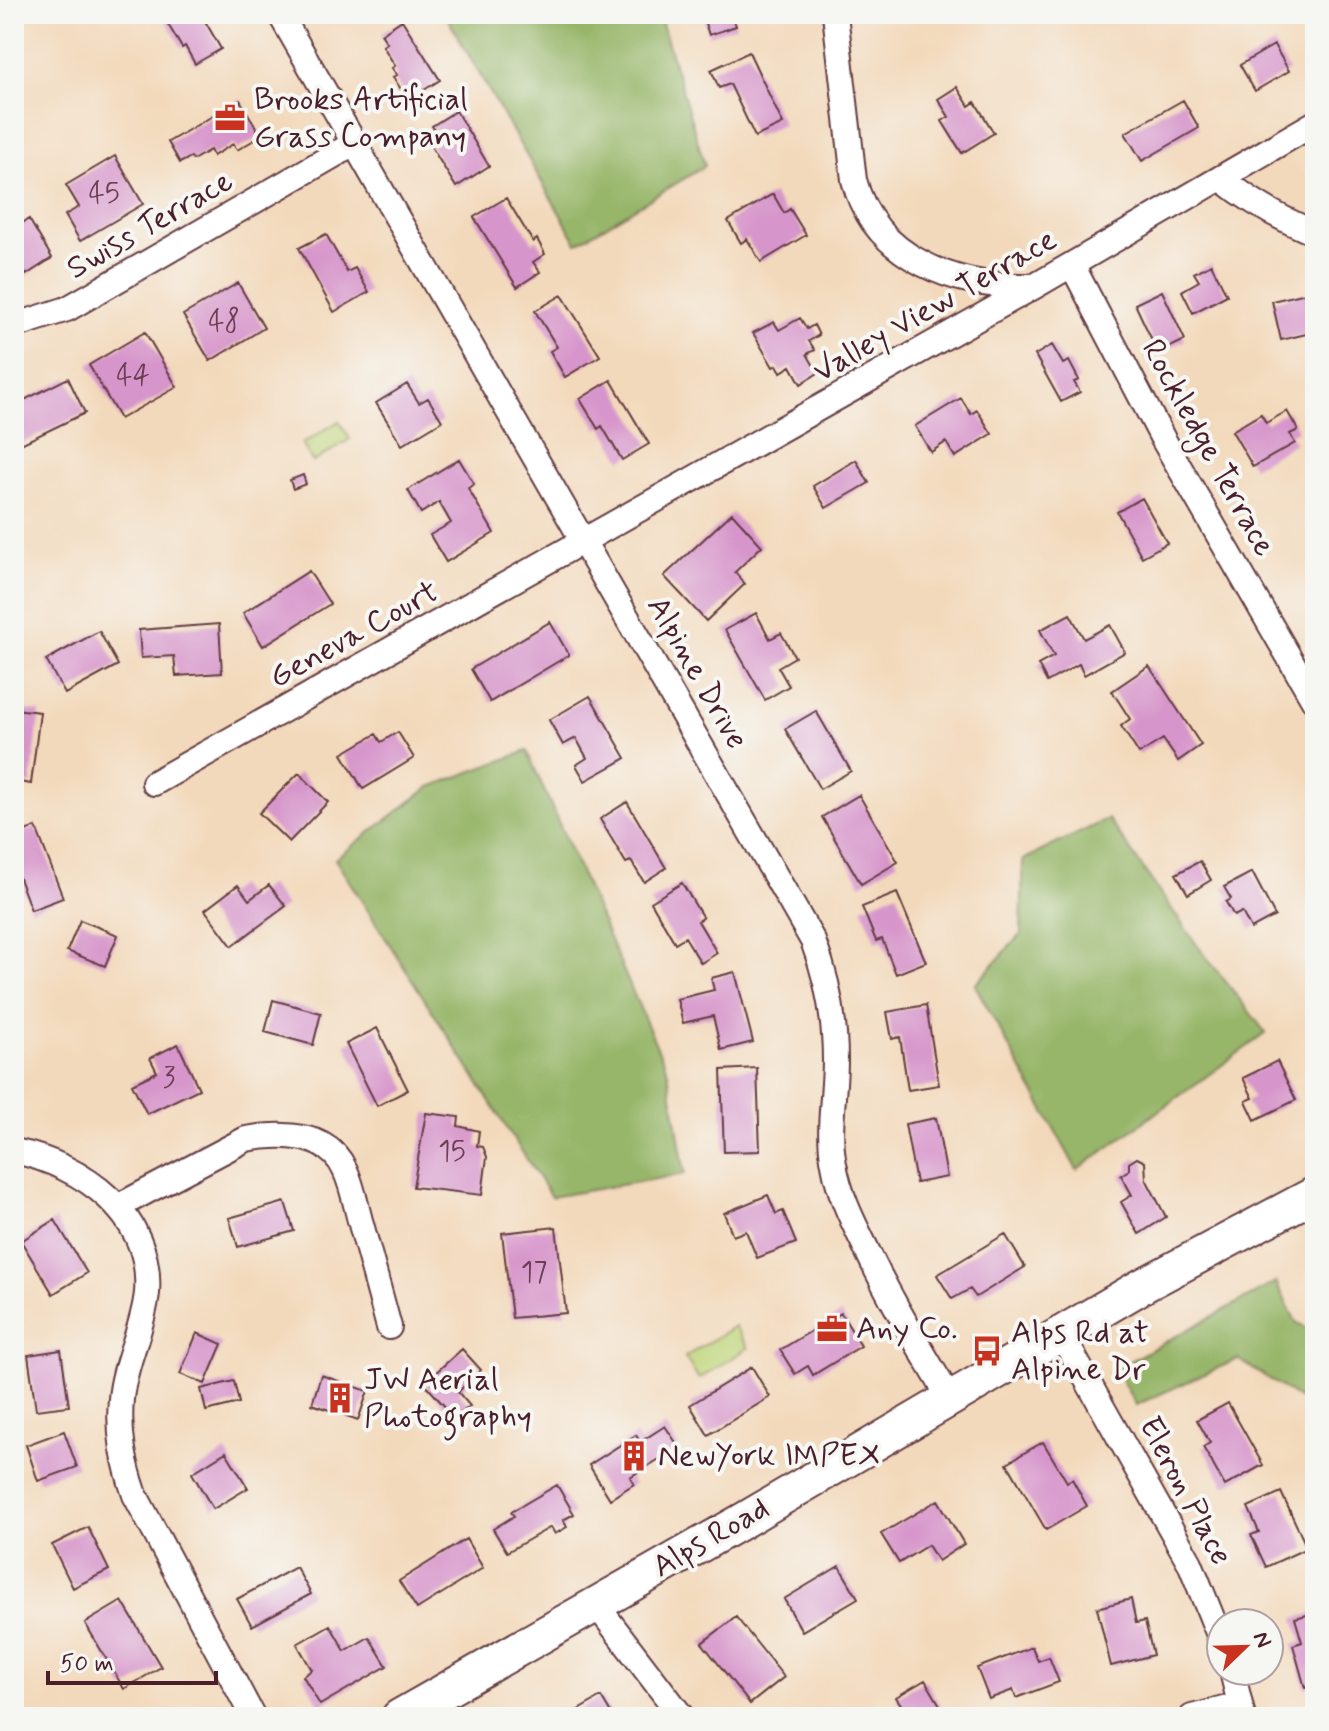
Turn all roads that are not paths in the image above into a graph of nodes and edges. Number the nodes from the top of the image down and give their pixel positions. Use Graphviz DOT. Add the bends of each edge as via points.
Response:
graph roads {
  1 [pos="280,14"];
  2 [pos="835,14"];
  3 [pos="1315,123"];
  4 [pos="355,143"];
  5 [pos="1222,179"];
  6 [pos="1315,233"];
  7 [pos="1072,265"];
  8 [pos="1035,286"];
  9 [pos="14,326"];
  10 [pos="584,541"];
  11 [pos="1315,702"];
  12 [pos="154,783"];
  13 [pos="14,1151"];
  14 [pos="1315,1194"];
  15 [pos="117,1207"];
  16 [pos="389,1327"];
  17 [pos="1061,1334"];
  18 [pos="950,1399"];
  19 [pos="595,1603"];
  20 [pos="1208,1607"];
  21 [pos="1236,1687"];
  22 [pos="1242,1711"];
  23 [pos="253,1717"];
  24 [pos="399,1717"];
  25 [pos="682,1717"];
  26 [pos="1192,1717"];
  1 -- 4 [label="street, Alpine Drive"];
  2 -- 8 [label="street" via="854,180 875,227 895,246 953,277"];
  3 -- 5 [label="street, Valley View Terrace"];
  4 -- 9 [label="street, Swiss Terrace" via="67,309"];
  4 -- 10 [label="street, Alpine Drive"];
  5 -- 6 [label="street" via="1252,203"];
  5 -- 7 [label="street, Valley View Terrace"];
  7 -- 8 [label="street, Valley View Terrace"];
  7 -- 11 [label="street, Rockledge Terrace" via="1163,439"];
  8 -- 10 [label="street, Valley View Terrace"];
  10 -- 12 [label="street, Geneva Court"];
  10 -- 18 [label="street, Alpine Drive" via="813,941 834,1021 831,1141 843,1200 880,1279"];
  13 -- 15 [label="street" via="69,1170"];
  14 -- 17 [label="main road, Alps Road"];
  15 -- 16 [label="street" via="246,1139 293,1135 313,1141 346,1171"];
  15 -- 23 [label="street" via="139,1237 147,1292 121,1397 122,1458 135,1495"];
  17 -- 18 [label="main road, Alps Road"];
  17 -- 20 [label="street, Eleron Place" via="1190,1563"];
  18 -- 19 [label="main road, Alps Road"];
  19 -- 24 [label="main road, Alps Road"];
  19 -- 25 [label="street"];
  21 -- 22 [label="street"];
  22 -- 26 [label="street"];
}
